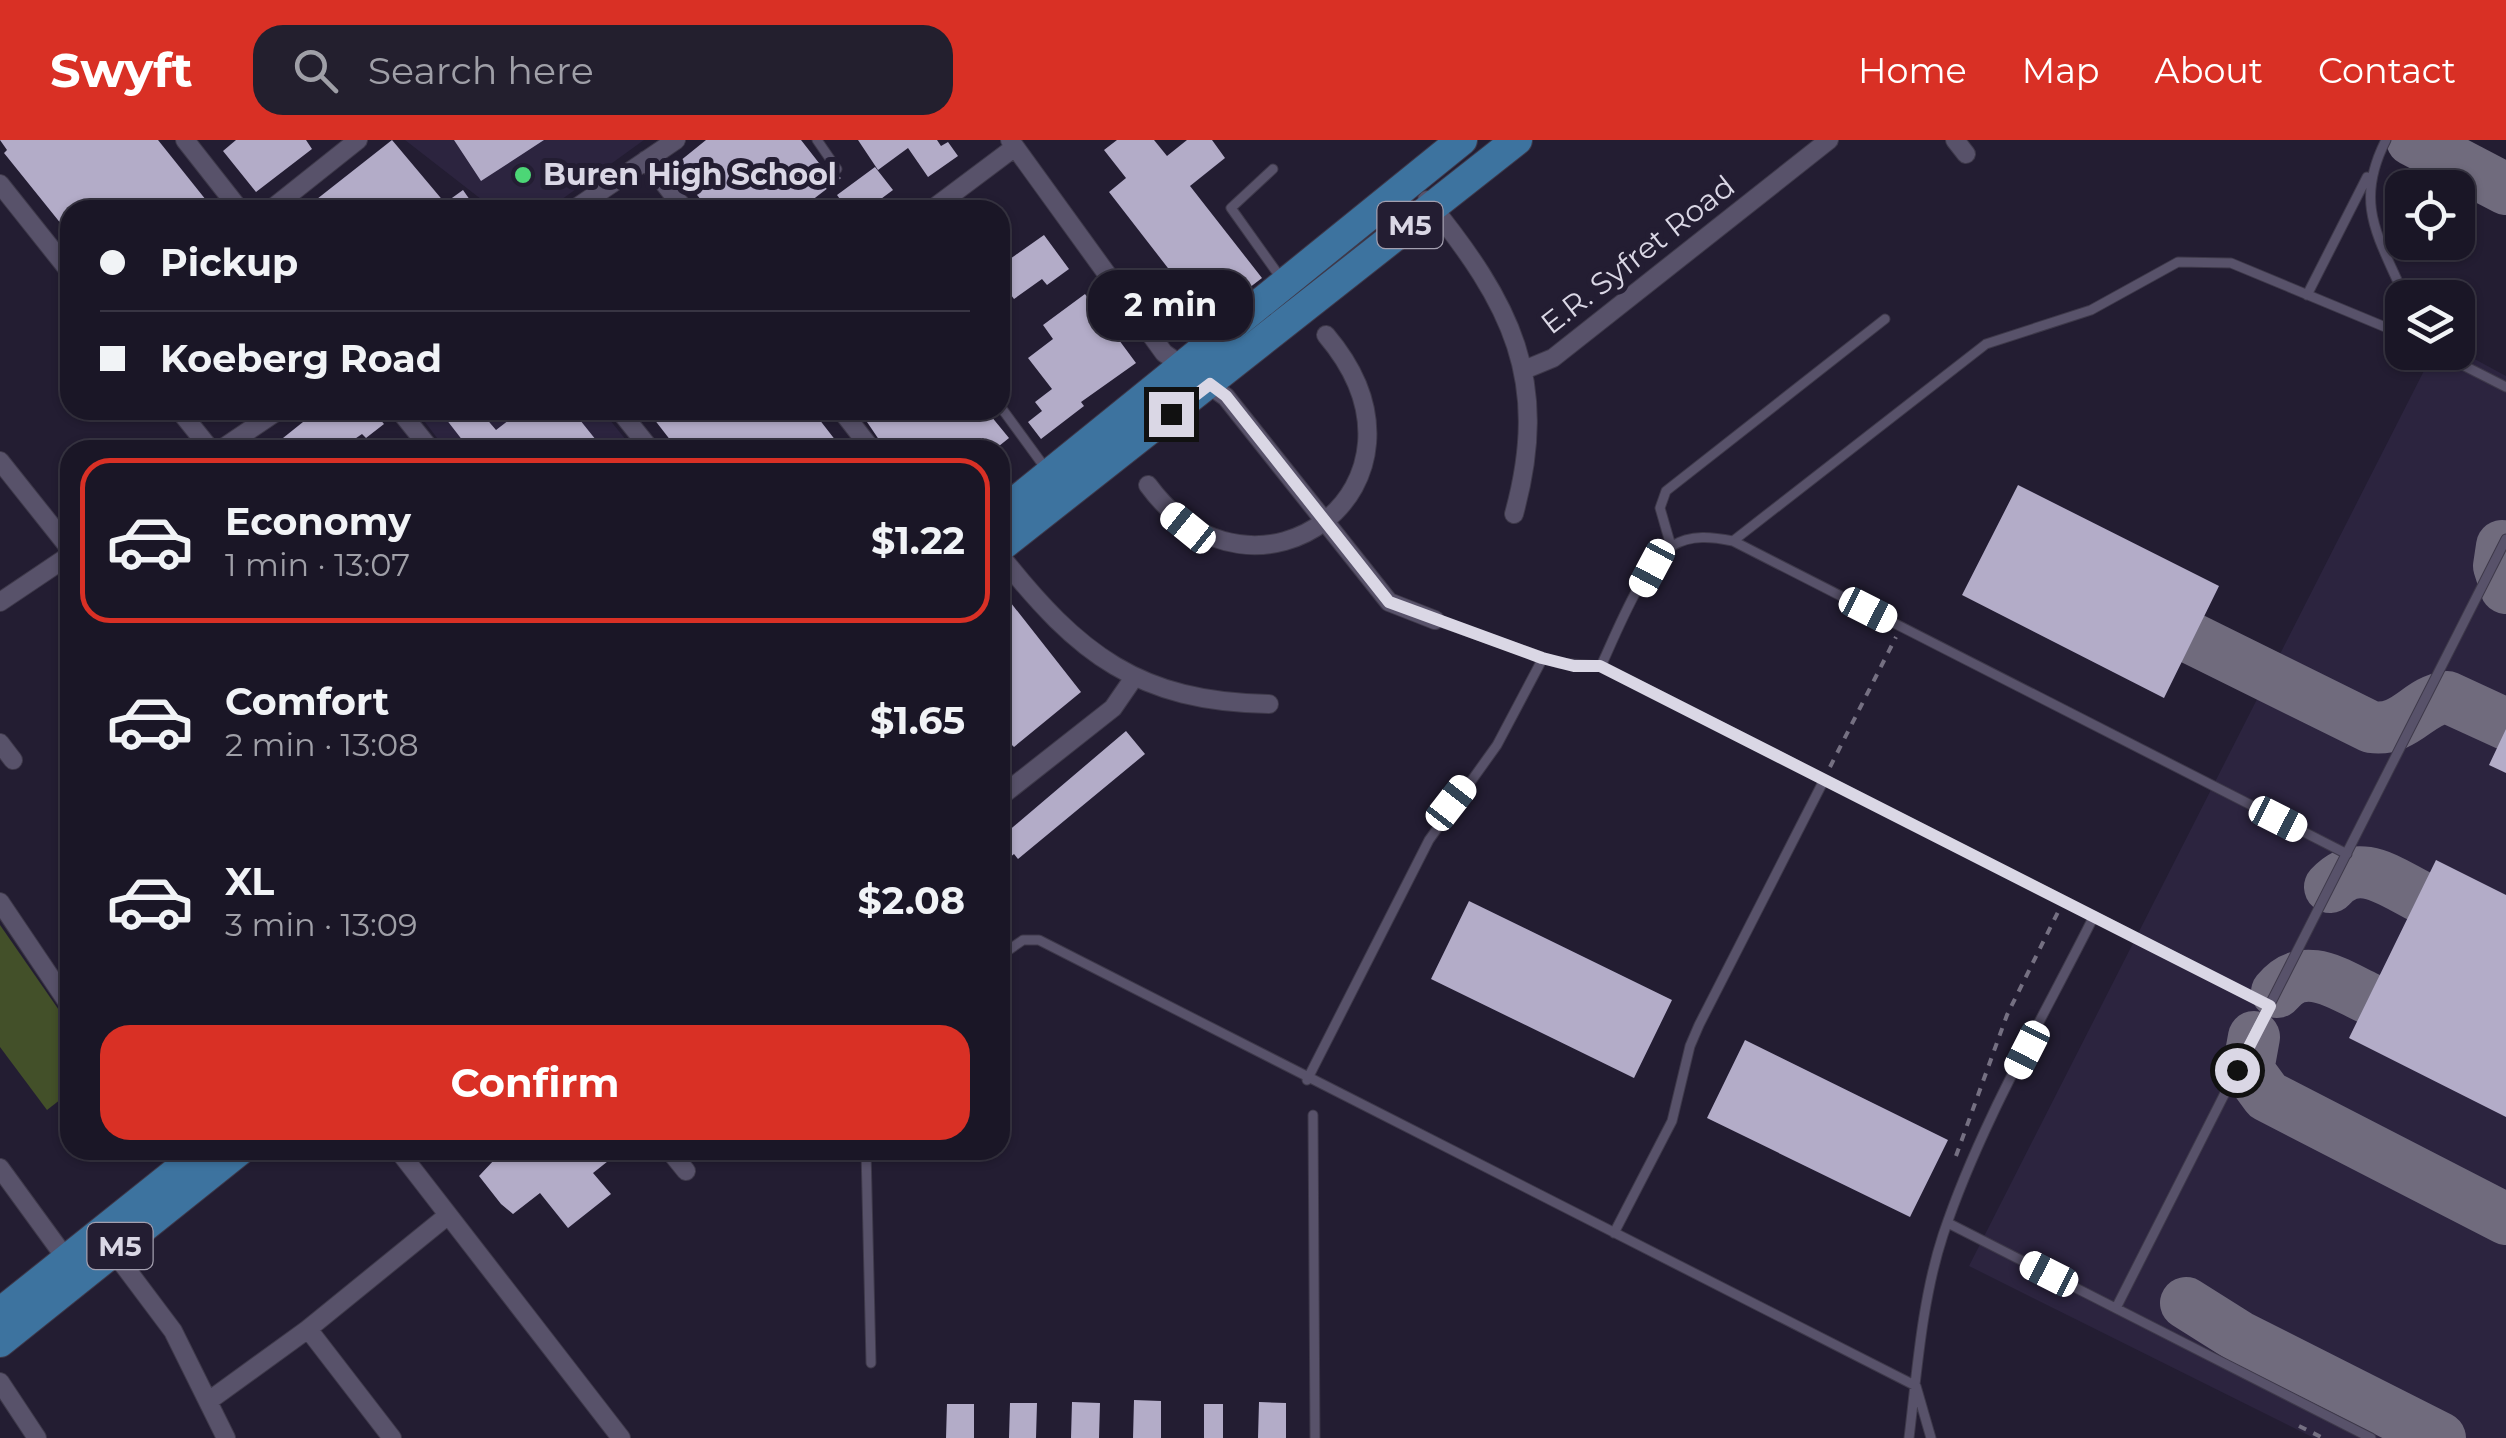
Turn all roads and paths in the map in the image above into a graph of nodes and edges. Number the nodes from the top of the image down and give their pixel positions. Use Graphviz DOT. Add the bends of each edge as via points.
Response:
graph roads {
  1 [pos="184,140"];
  2 [pos="358,140"];
  3 [pos="676,140"];
  4 [pos="817,140"];
  5 [pos="1462,140"];
  6 [pos="1517,140"];
  7 [pos="1829,140"];
  8 [pos="2386,140"];
  9 [pos="1012,144"];
  10 [pos="646,160"];
  11 [pos="2375,161"];
  12 [pos="837,169"];
  13 [pos="1272,169"];
  14 [pos="1411,180"];
  15 [pos="0,184"];
  16 [pos="232,200"];
  17 [pos="283,200"];
  18 [pos="588,200"];
  19 [pos="678,200"];
  20 [pos="942,200"];
  21 [pos="1433,207"];
  22 [pos="60,259"];
  23 [pos="2397,280"];
  24 [pos="1284,283"];
  25 [pos="2306,295"];
  26 [pos="1885,319"];
  27 [pos="2385,327"];
  28 [pos="1326,336"];
  29 [pos="1183,366"];
  30 [pos="1524,370"];
  31 [pos="2473,370"];
  32 [pos="1210,384"];
  33 [pos="2506,387"];
  34 [pos="187,420"];
  35 [pos="264,420"];
  36 [pos="407,420"];
  37 [pos="627,420"];
  38 [pos="849,420"];
  39 [pos="1010,420"];
  40 [pos="203,440"];
  41 [pos="235,440"];
  42 [pos="423,440"];
  43 [pos="643,440"];
  44 [pos="864,440"];
  45 [pos="0,460"];
  46 [pos="1049,474"];
  47 [pos="1148,485"];
  48 [pos="1010,506"];
  49 [pos="1514,514"];
  50 [pos="1324,520"];
  51 [pos="60,539"];
  52 [pos="1010,539"];
  53 [pos="2506,540"];
  54 [pos="1732,541"];
  55 [pos="1671,546"];
  56 [pos="60,559"];
  57 [pos="1010,566"];
  58 [pos="0,602"];
  59 [pos="1435,620"];
  60 [pos="1901,627"];
  61 [pos="1542,658"];
  62 [pos="1600,666"];
  63 [pos="1133,679"];
  64 [pos="1269,704"];
  65 [pos="0,743"];
  66 [pos="13,760"];
  67 [pos="1824,780"];
  68 [pos="1010,789"];
  69 [pos="2347,854"];
  70 [pos="0,902"];
  71 [pos="2094,916"];
  72 [pos="1010,949"];
  73 [pos="60,991"];
  74 [pos="2270,1006"];
  75 [pos="1307,1080"];
  76 [pos="1313,1115"];
  77 [pos="179,1160"];
  78 [pos="228,1160"];
  79 [pos="406,1160"];
  80 [pos="678,1160"];
  81 [pos="866,1160"];
  82 [pos="0,1168"];
  83 [pos="686,1170"];
  84 [pos="448,1216"];
  85 [pos="1948,1223"];
  86 [pos="1614,1233"];
  87 [pos="114,1251"];
  88 [pos="66,1260"];
  89 [pos="2116,1308"];
  90 [pos="0,1313"];
  91 [pos="308,1329"];
  92 [pos="0,1342"];
  93 [pos="871,1362"];
  94 [pos="0,1382"];
  95 [pos="1916,1386"];
  96 [pos="210,1400"];
  97 [pos="2299,1426"];
  98 [pos="37,1438"];
  99 [pos="226,1438"];
  100 [pos="392,1438"];
  101 [pos="621,1438"];
  102 [pos="1316,1438"];
  103 [pos="1909,1438"];
  104 [pos="1930,1438"];
  105 [pos="2323,1438"];
  106 [pos="2372,1438"];
  1 -- 16 [label="street"];
  2 -- 17 [label="street"];
  3 -- 10 [label="street"];
  4 -- 12 [label="lane"];
  5 -- 14 [label="main road, M5"];
  6 -- 21 [label="main road, M5"];
  7 -- 30 [label="street, E.R. Syfret Road" via="1554,358"];
  8 -- 11 [label="lane"];
  9 -- 20 [label="street"];
  9 -- 29 [label="street" via="1164,353"];
  10 -- 18 [label="street"];
  10 -- 19 [label="street"];
  11 -- 23 [label="lane" via="2368,210"];
  11 -- 25 [label="lane"];
  13 -- 24 [label="lane" via="1231,208"];
  14 -- 21 [label="street"];
  14 -- 24 [label="main road, M5"];
  15 -- 22 [label="street"];
  21 -- 30 [label="street" via="1490,287"];
  21 -- 32 [label="main road, M5"];
  24 -- 29 [label="main road, M5"];
  25 -- 27 [label="lane"];
  25 -- 54 [label="lane" via="2231,262 2178,262 2091,310 2006,334"];
  26 -- 55 [label="lane" via="1666,492 1660,508"];
  28 -- 50 [label="street" via="1361,386 1370,444 1348,498"];
  29 -- 32 [label="street"];
  29 -- 46 [label="main road, M5"];
  30 -- 49 [label="street" via="1530,432"];
  31 -- 33 [label="lane"];
  32 -- 50 [label="street" via="1230,400"];
  32 -- 52 [label="main road, M5"];
  34 -- 40 [label="street"];
  35 -- 41 [label="street"];
  36 -- 42 [label="street"];
  37 -- 43 [label="street"];
  38 -- 44 [label="street"];
  39 -- 46 [label="lane"];
  45 -- 51 [label="street"];
  46 -- 48 [label="main road, M5"];
  47 -- 50 [label="street" via="1165,509 1216,540 1245,546 1303,535"];
  50 -- 59 [label="street" via="1389,602"];
  53 -- 69 [label="lane"];
  54 -- 55 [label="lane" via="1694,538"];
  54 -- 60 [label="lane"];
  55 -- 62 [label="lane" via="1652,568"];
  56 -- 58 [label="street"];
  57 -- 63 [label="street" via="1074,640"];
  59 -- 61 [label="lane"];
  60 -- 67 [label="path"];
  60 -- 69 [label="lane"];
  61 -- 62 [label="lane"];
  61 -- 75 [label="lane" via="1497,745 1429,840"];
  62 -- 67 [label="lane"];
  63 -- 64 [label="street" via="1201,700"];
  63 -- 68 [label="street" via="1113,708"];
  65 -- 66 [label="street"];
  67 -- 71 [label="lane"];
  67 -- 86 [label="lane" via="1694,1036 1672,1122"];
  69 -- 74 [label="lane"];
  70 -- 73 [label="street"];
  71 -- 74 [label="lane"];
  71 -- 85 [label="lane" via="1977,1150"];
  72 -- 75 [label="lane" via="1039,940"];
  74 -- 89 [label="lane"];
  75 -- 86 [label="lane"];
  76 -- 102 [label="lane"];
  77 -- 88 [label="main road, M5"];
  78 -- 87 [label="main road, M5"];
  79 -- 84 [label="street"];
  80 -- 83 [label="street"];
  81 -- 93 [label="lane"];
  82 -- 88 [label="street"];
  84 -- 91 [label="street"];
  84 -- 101 [label="street"];
  85 -- 89 [label="lane"];
  85 -- 95 [label="lane"];
  86 -- 95 [label="lane"];
  87 -- 92 [label="main road, M5"];
  87 -- 96 [label="street" via="174,1331"];
  88 -- 90 [label="main road, M5"];
  89 -- 106 [label="lane"];
  91 -- 96 [label="street"];
  91 -- 100 [label="street"];
  94 -- 98 [label="street"];
  95 -- 103 [label="lane"];
  95 -- 104 [label="lane"];
  96 -- 99 [label="street"];
  97 -- 105 [label="path"];
}
